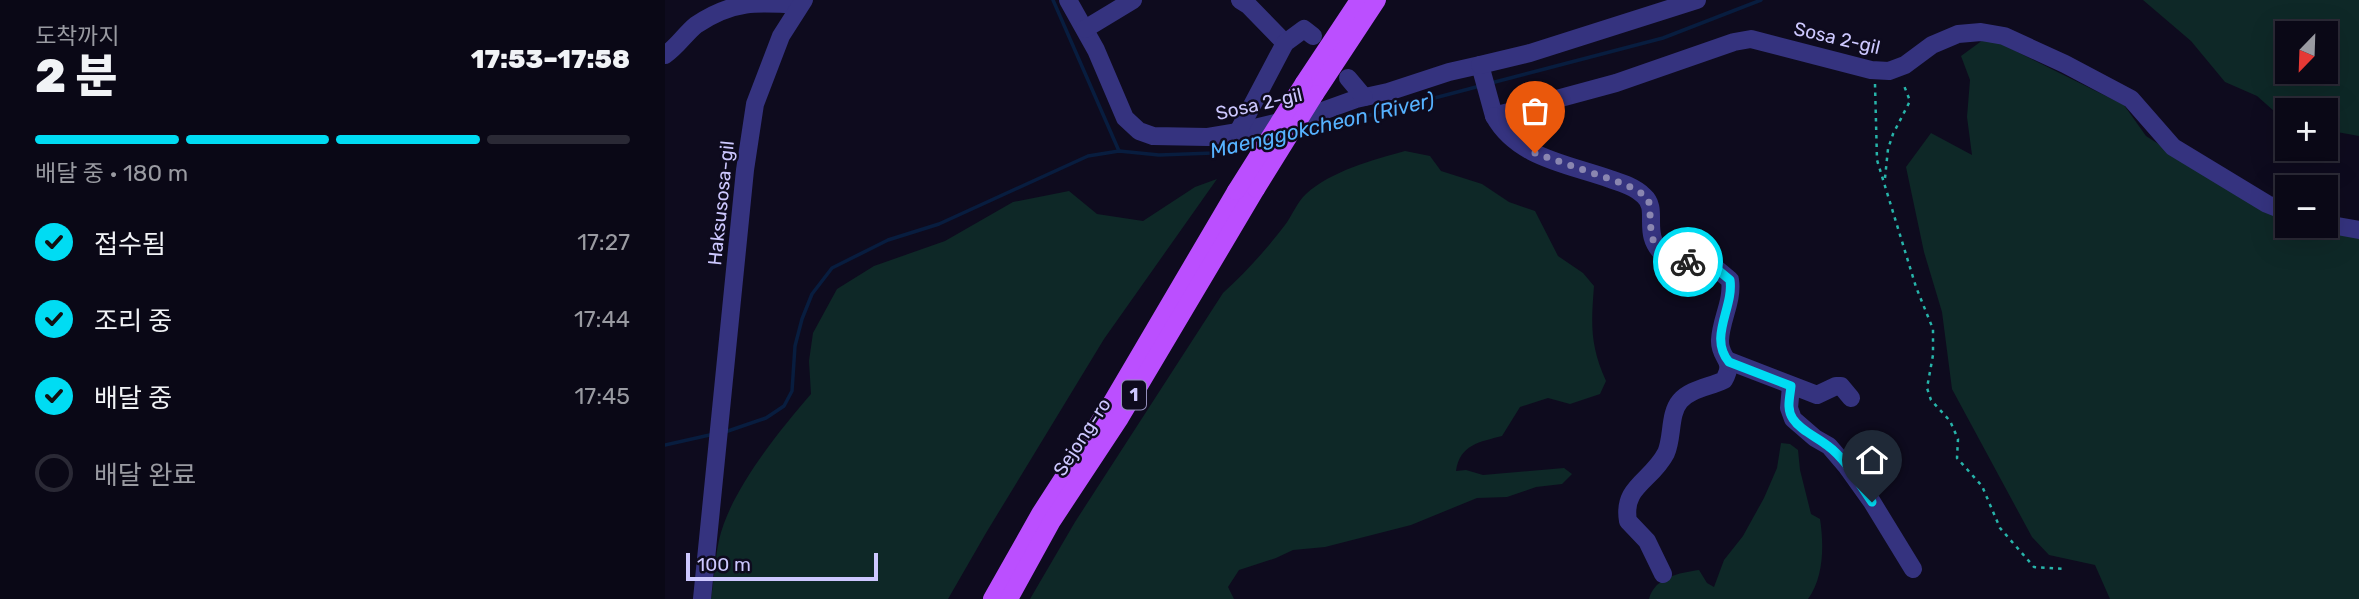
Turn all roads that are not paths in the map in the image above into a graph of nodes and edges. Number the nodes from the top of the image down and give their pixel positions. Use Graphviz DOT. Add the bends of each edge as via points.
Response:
graph roads {
  1 [pos="1068,0"];
  2 [pos="1133,0"];
  3 [pos="1359,0"];
  4 [pos="1377,0"];
  5 [pos="1697,0"];
  6 [pos="1246,2"];
  7 [pos="802,3"];
  8 [pos="1085,29"];
  9 [pos="1313,36"];
  10 [pos="1285,43"];
  11 [pos="665,55"];
  12 [pos="1481,69"];
  13 [pos="1348,78"];
  14 [pos="1310,88"];
  15 [pos="1364,97"];
  16 [pos="1494,113"];
  17 [pos="1238,132"];
  18 [pos="2275,207"];
  19 [pos="2338,226"];
  20 [pos="2359,230"];
  21 [pos="1729,362"];
  22 [pos="1791,386"];
  23 [pos="1851,398"];
  24 [pos="1913,569"];
  25 [pos="1663,575"];
  26 [pos="702,599"];
  27 [pos="992,599"];
  28 [pos="1009,599"];
  1 -- 8 [label="street, Sosa 2-gil"];
  2 -- 8 [label="street"];
  3 -- 14 [label="main road, 1"];
  4 -- 14 [label="main road, 1"];
  5 -- 12 [label="street, Sosa 2-gil"];
  6 -- 10 [label="street"];
  7 -- 11 [label="street, Haksusosa-gil" via="738,4 695,26"];
  7 -- 26 [label="street, Haksusosa-gil" via="781,36 755,104"];
  8 -- 17 [label="street, Sosa 2-gil" via="1125,118 1139,131 1167,137"];
  9 -- 10 [label="street" via="1304,29"];
  10 -- 17 [label="street"];
  12 -- 15 [label="street, Sosa 2-gil" via="1449,72"];
  12 -- 16 [label="street"];
  13 -- 15 [label="street"];
  14 -- 27 [label="main road, Sejong-ro / 1, bridge" via="1235,191"];
  14 -- 28 [label="main road, Sejong-ro / 1, bridge" via="1257,189 1120,418 1052,521"];
  15 -- 17 [label="street, Sosa 2-gil"];
  16 -- 18 [label="street, Sosa 2-gil" via="1616,83 1751,39 1889,71 1932,45 1958,34 1981,32 2004,36 2131,99 2173,147"];
  16 -- 21 [label="street" via="1519,146 1627,185 1646,198 1652,241 1664,255 1726,275 1732,290 1720,346"];
  19 -- 20 [label="street"];
  21 -- 22 [label="street"];
  21 -- 25 [label="street" via="1724,380 1680,400 1666,453 1627,500 1628,521 1647,541"];
  22 -- 23 [label="street" via="1817,395 1841,386"];
  22 -- 24 [label="street" via="1793,419 1829,446 1847,467"];
}
